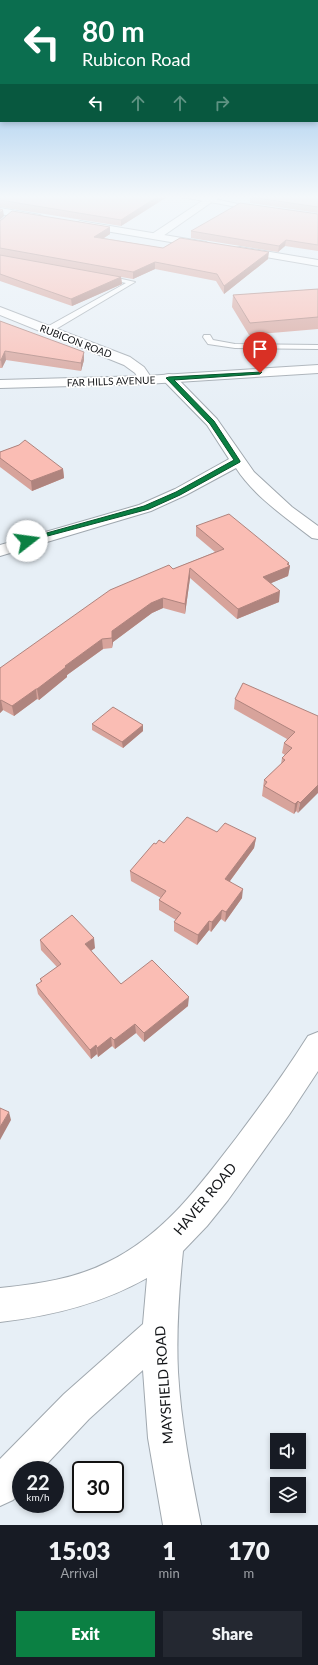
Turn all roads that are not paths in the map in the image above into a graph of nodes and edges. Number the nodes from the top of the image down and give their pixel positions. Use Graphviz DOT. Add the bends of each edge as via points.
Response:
graph roads {
  1 [pos="96,276"];
  2 [pos="0,311"];
  3 [pos="48,330"];
  4 [pos="207,338"];
  5 [pos="318,347"];
  6 [pos="318,369"];
  7 [pos="169,378"];
  8 [pos="146,380"];
  9 [pos="0,384"];
  10 [pos="237,461"];
  11 [pos="318,534"];
  12 [pos="0,551"];
  13 [pos="318,1045"];
  14 [pos="167,1243"];
  15 [pos="0,1305"];
  16 [pos="160,1332"];
  17 [pos="0,1487"];
  18 [pos="182,1525"];
  1 -- 3 [label="lane" via="132,282"];
  2 -- 3 [label="street, RUBICON ROAD"];
  3 -- 8 [label="street, RUBICON ROAD" via="125,360 136,366"];
  4 -- 5 [label="lane" via="210,342 235,346"];
  6 -- 7 [label="street, FAR HILLS AVENUE"];
  7 -- 8 [label="street, FAR HILLS AVENUE"];
  7 -- 10 [label="street" via="212,422"];
  8 -- 9 [label="street, FAR HILLS AVENUE"];
  10 -- 11 [label="street" via="248,475 286,510"];
  10 -- 12 [label="street" via="178,494 146,507"];
  13 -- 14 [label="street, HAVER ROAD" via="255,1140 207,1201"];
  14 -- 15 [label="street, HAVER ROAD" via="128,1270 65,1296"];
  14 -- 16 [label="street, MAYSFIELD ROAD"];
  16 -- 17 [label="street" via="83,1401"];
  16 -- 18 [label="street, MAYSFIELD ROAD" via="165,1426"];
}
